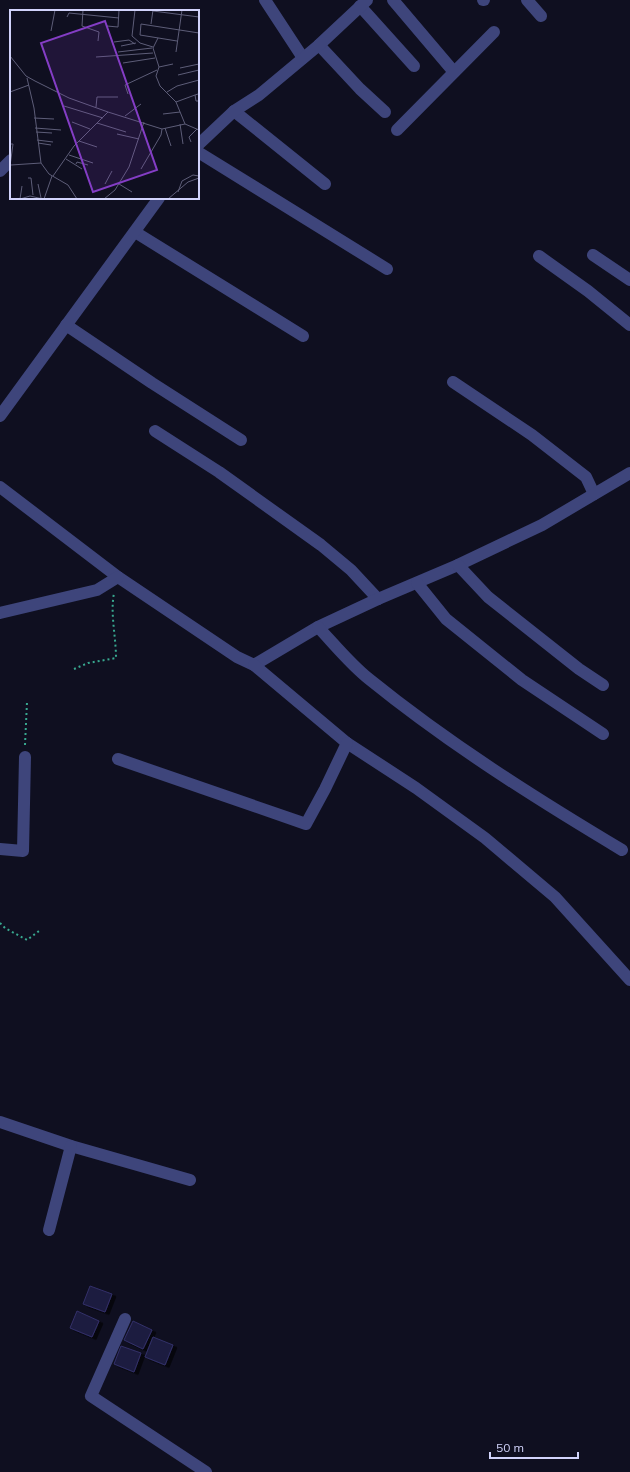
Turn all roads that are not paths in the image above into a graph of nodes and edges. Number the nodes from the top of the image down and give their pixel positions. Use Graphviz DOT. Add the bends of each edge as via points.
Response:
graph roads {
  1 [pos="265,0"];
  2 [pos="393,0"];
  3 [pos="527,0"];
  4 [pos="363,3"];
  5 [pos="541,16"];
  6 [pos="494,32"];
  7 [pos="319,45"];
  8 [pos="303,58"];
  9 [pos="414,66"];
  10 [pos="454,72"];
  11 [pos="234,111"];
  12 [pos="384,112"];
  13 [pos="397,130"];
  14 [pos="199,144"];
  15 [pos="199,153"];
  16 [pos="10,161"];
  17 [pos="0,171"];
  18 [pos="325,184"];
  19 [pos="158,199"];
  20 [pos="135,232"];
  21 [pos="593,255"];
  22 [pos="539,256"];
  23 [pos="387,270"];
  24 [pos="627,274"];
  25 [pos="66,325"];
  26 [pos="630,325"];
  27 [pos="303,336"];
  28 [pos="453,382"];
  29 [pos="0,416"];
  30 [pos="155,431"];
  31 [pos="241,440"];
  32 [pos="630,473"];
  33 [pos="0,486"];
  34 [pos="594,494"];
  35 [pos="458,565"];
  36 [pos="118,577"];
  37 [pos="417,583"];
  38 [pos="378,599"];
  39 [pos="0,613"];
  40 [pos="318,627"];
  41 [pos="254,665"];
  42 [pos="603,685"];
  43 [pos="602,734"];
  44 [pos="347,743"];
  45 [pos="25,757"];
  46 [pos="118,759"];
  47 [pos="0,849"];
  48 [pos="622,850"];
  49 [pos="630,980"];
  50 [pos="0,1122"];
  51 [pos="71,1146"];
  52 [pos="190,1180"];
  53 [pos="49,1230"];
  54 [pos="125,1319"];
  55 [pos="206,1472"];
  1 -- 8 [label="street"];
  2 -- 10 [label="street"];
  3 -- 5 [label="street"];
  4 -- 7 [label="street"];
  4 -- 9 [label="street"];
  6 -- 10 [label="street"];
  7 -- 8 [label="street"];
  7 -- 12 [label="street"];
  8 -- 11 [label="street" via="259,95"];
  10 -- 13 [label="street"];
  11 -- 14 [label="street"];
  11 -- 18 [label="street"];
  15 -- 23 [label="street"];
  16 -- 17 [label="street"];
  19 -- 20 [label="street"];
  20 -- 25 [label="street"];
  20 -- 27 [label="street"];
  21 -- 24 [label="street"];
  22 -- 26 [label="street"];
  25 -- 29 [label="street"];
  25 -- 31 [label="street"];
  28 -- 34 [label="street" via="532,435 586,477"];
  30 -- 38 [label="street" via="219,472 321,546 351,570"];
  32 -- 34 [label="street"];
  33 -- 36 [label="street"];
  34 -- 35 [label="street" via="542,525"];
  35 -- 37 [label="street"];
  35 -- 42 [label="street" via="488,597"];
  36 -- 39 [label="street" via="97,590"];
  36 -- 41 [label="street" via="237,657"];
  37 -- 38 [label="street"];
  37 -- 43 [label="street" via="446,619 522,680"];
  38 -- 40 [label="street"];
  40 -- 41 [label="street"];
  40 -- 48 [label="street" via="367,678 463,750 551,808"];
  41 -- 44 [label="street"];
  44 -- 46 [label="street" via="306,824"];
  44 -- 49 [label="street" via="416,788 478,834 555,897"];
  45 -- 47 [label="street" via="23,851"];
  50 -- 51 [label="street"];
  51 -- 52 [label="street"];
  51 -- 53 [label="street"];
  54 -- 55 [label="street" via="90,1396"];
}
